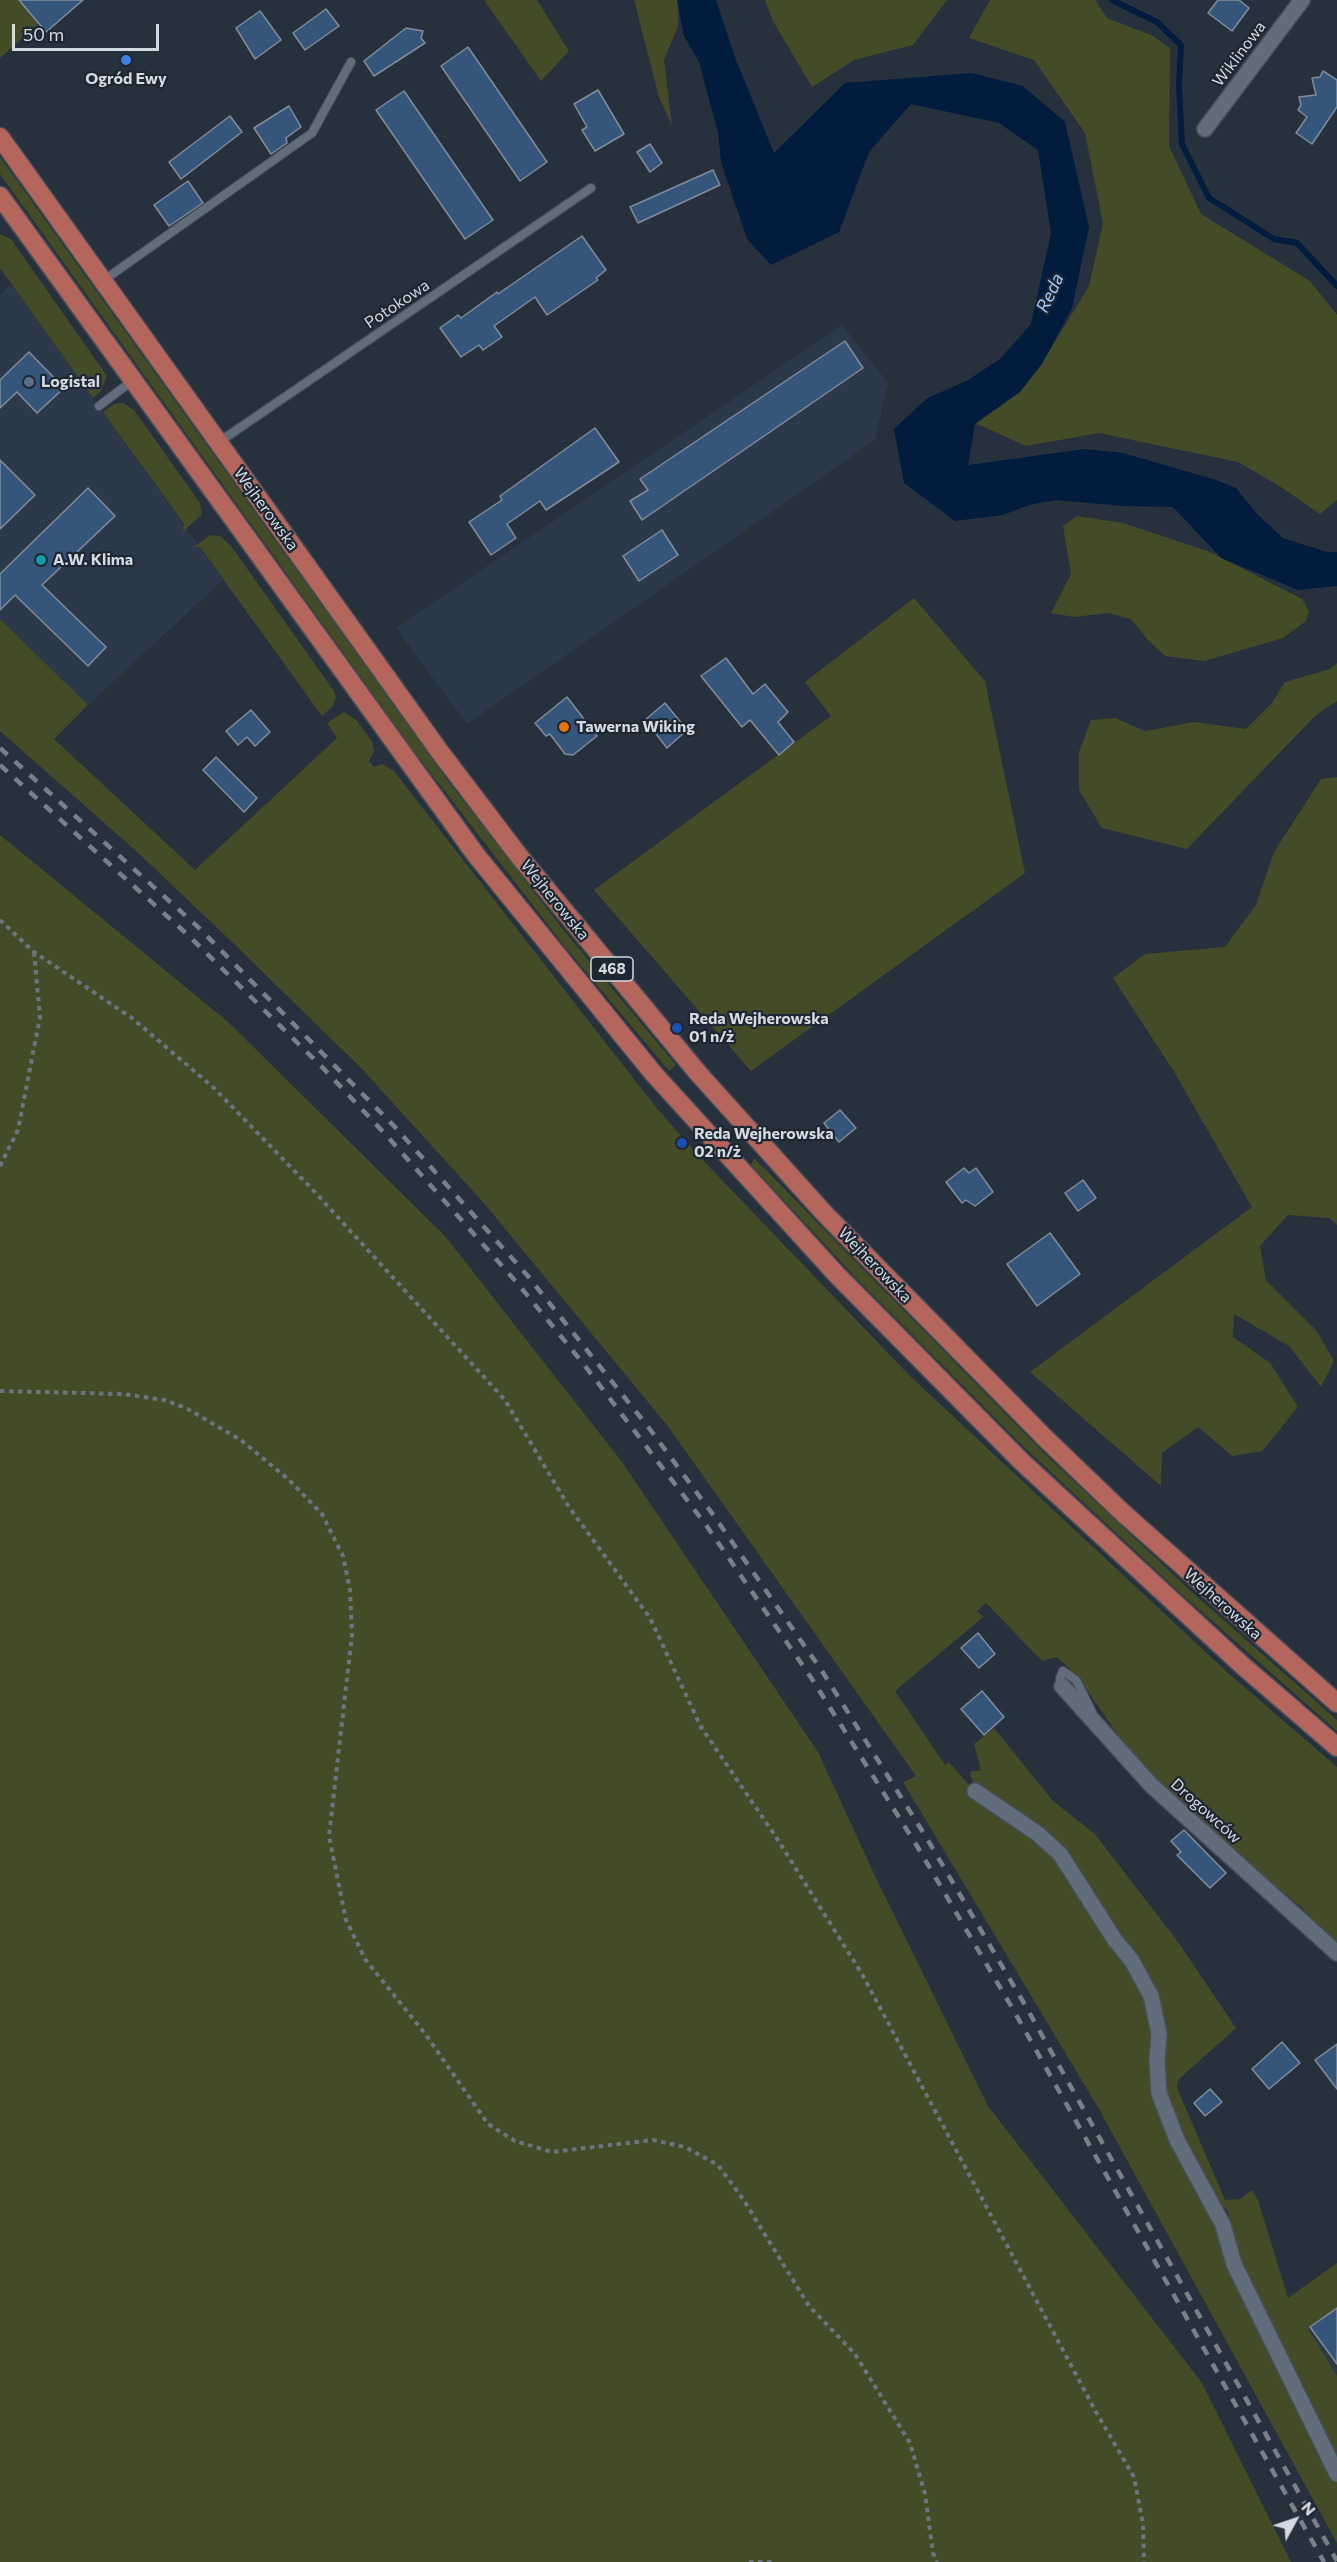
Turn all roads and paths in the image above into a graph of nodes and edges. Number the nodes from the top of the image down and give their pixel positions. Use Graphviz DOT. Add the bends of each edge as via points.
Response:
graph roads {
  1 [pos="1302,0"];
  2 [pos="351,62"];
  3 [pos="1205,129"];
  4 [pos="0,137"];
  5 [pos="591,188"];
  6 [pos="0,196"];
  7 [pos="103,281"];
  8 [pos="132,381"];
  9 [pos="99,406"];
  10 [pos="219,442"];
  11 [pos="0,921"];
  12 [pos="34,952"];
  13 [pos="736,1117"];
  14 [pos="711,1139"];
  15 [pos="0,1166"];
  16 [pos="0,1391"];
  17 [pos="1062,1686"];
  18 [pos="1337,1703"];
  19 [pos="1337,1747"];
  20 [pos="975,1791"];
  21 [pos="1337,1953"];
  22 [pos="1337,2474"];
  23 [pos="749,2562"];
  24 [pos="772,2562"];
  25 [pos="937,2562"];
  26 [pos="1144,2562"];
  1 -- 3 [label="street, Wiklinowa"];
  2 -- 7 [label="lane" via="312,132"];
  4 -- 7 [label="main road, Wejherowska / 468"];
  5 -- 10 [label="lane, Potokowa"];
  6 -- 8 [label="main road, Wejherowska / 468"];
  7 -- 10 [label="main road, Wejherowska / 468"];
  8 -- 9 [label="lane"];
  8 -- 14 [label="main road, Wejherowska / 468" via="477,855 578,983"];
  10 -- 13 [label="main road, Wejherowska / 468" via="440,752 513,847"];
  11 -- 12 [label="path"];
  12 -- 15 [label="path" via="40,1017 18,1130"];
  12 -- 26 [label="path" via="132,1018 214,1088 506,1400 569,1507 651,1618 701,1727 862,1974 1134,2478 1143,2524"];
  13 -- 14 [label="main road"];
  13 -- 18 [label="main road, Wejherowska / 468" via="824,1213 1046,1439"];
  14 -- 19 [label="main road, Wejherowska / 468" via="837,1275 1013,1453"];
  16 -- 25 [label="path" via="123,1394 164,1400 186,1408 242,1440 290,1480 322,1514 343,1556 350,1590 352,1635 329,1836 345,1920 365,1959 426,2035 488,2124 515,2141 552,2152 653,2140 685,2147 718,2165 809,2306 855,2354 910,2444 925,2494"];
  17 -- 21 [label="street, Drogowców" via="1192,1825"];
  20 -- 22 [label="street" via="1060,1854 1151,1996 1159,2032 1159,2093 1177,2140 1223,2224 1234,2264"];
  23 -- 24 [label="path"];
}
